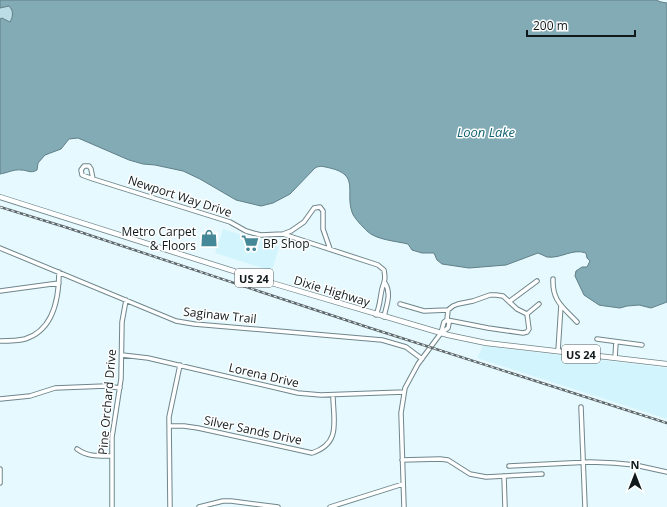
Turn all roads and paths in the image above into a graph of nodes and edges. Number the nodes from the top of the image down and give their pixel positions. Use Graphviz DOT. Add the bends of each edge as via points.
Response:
graph roads {
  1 [pos="93,179"];
  2 [pos="0,197"];
  3 [pos="284,234"];
  4 [pos="0,248"];
  5 [pos="330,250"];
  6 [pos="59,272"];
  7 [pos="553,279"];
  8 [pos="537,280"];
  9 [pos="59,283"];
  10 [pos="385,284"];
  11 [pos="0,291"];
  12 [pos="126,300"];
  13 [pos="510,301"];
  14 [pos="400,304"];
  15 [pos="539,304"];
  16 [pos="561,305"];
  17 [pos="448,310"];
  18 [pos="527,314"];
  19 [pos="376,315"];
  20 [pos="384,317"];
  21 [pos="447,320"];
  22 [pos="577,322"];
  23 [pos="442,334"];
  24 [pos="597,339"];
  25 [pos="0,341"];
  26 [pos="616,342"];
  27 [pos="642,345"];
  28 [pos="558,351"];
  29 [pos="122,355"];
  30 [pos="615,358"];
  31 [pos="422,359"];
  32 [pos="667,364"];
  33 [pos="180,366"];
  34 [pos="120,388"];
  35 [pos="404,392"];
  36 [pos="333,395"];
  37 [pos="0,399"];
  38 [pos="581,406"];
  39 [pos="169,426"];
  40 [pos="77,449"];
  41 [pos="112,456"];
  42 [pos="402,460"];
  43 [pos="583,463"];
  44 [pos="509,466"];
  45 [pos="0,468"];
  46 [pos="667,472"];
  47 [pos="542,474"];
  48 [pos="504,476"];
  49 [pos="0,483"];
  50 [pos="402,484"];
  51 [pos="111,507"];
  52 [pos="170,507"];
  53 [pos="198,507"];
  54 [pos="278,507"];
  55 [pos="330,507"];
  56 [pos="404,507"];
  57 [pos="505,507"];
  58 [pos="584,507"];
  1 -- 3 [label="street, Newport Way Drive" via="223,219 246,231 261,235"];
  2 -- 19 [label="main road, Dixie Highway / US 24"];
  3 -- 5 [label="street, Newport Way Drive"];
  3 -- 5 [label="street, Newport Way Drive" via="304,222 314,208 320,207 323,211 323,229"];
  4 -- 6 [label="street, Saginaw Trail"];
  5 -- 10 [label="street, Newport Way Drive" via="378,265 384,270"];
  6 -- 9 [label="street"];
  6 -- 12 [label="street, Saginaw Trail"];
  7 -- 16 [label="street" via="553,293"];
  8 -- 13 [label="street"];
  9 -- 11 [label="street"];
  9 -- 25 [label="street" via="55,308 44,326 25,339"];
  10 -- 19 [label="street"];
  10 -- 20 [label="street, Newport Way Drive" via="389,294"];
  12 -- 29 [label="street, Pine Orchard Drive" via="122,322"];
  12 -- 31 [label="street, Saginaw Trail" via="184,322 390,341 406,347"];
  13 -- 17 [label="street" via="503,296 490,295 458,304"];
  13 -- 18 [label="street"];
  14 -- 17 [label="street" via="424,311"];
  15 -- 18 [label="street"];
  16 -- 22 [label="street"];
  16 -- 28 [label="street"];
  17 -- 21 [label="street"];
  18 -- 21 [label="street" via="529,329 525,333"];
  19 -- 20 [label="main road, Dixie Highway / US 24"];
  20 -- 23 [label="main road, Dixie Highway / US 24"];
  21 -- 23 [label="street" via="444,322"];
  21 -- 23 [label="street" via="448,328"];
  23 -- 28 [label="main road, Dixie Highway / US 24" via="486,343"];
  23 -- 31 [label="street"];
  24 -- 26 [label="street"];
  26 -- 27 [label="street"];
  26 -- 30 [label="street"];
  28 -- 30 [label="main road, Dixie Highway / US 24"];
  29 -- 33 [label="street, Lorena Drive"];
  29 -- 34 [label="street, Pine Orchard Drive"];
  30 -- 32 [label="main road, Dixie Highway / US 24"];
  31 -- 35 [label="street" via="412,373"];
  33 -- 36 [label="street, Lorena Drive" via="298,393"];
  33 -- 39 [label="street"];
  34 -- 37 [label="street" via="55,388 30,396"];
  34 -- 41 [label="street, Pine Orchard Drive" via="112,437"];
  35 -- 36 [label="street, Lorena Drive"];
  35 -- 42 [label="street" via="401,413"];
  36 -- 39 [label="street, Silver Sands Drive" via="332,440 328,445 312,453 198,428"];
  38 -- 43 [label="street"];
  39 -- 52 [label="street"];
  40 -- 41 [label="street" via="90,455"];
  41 -- 51 [label="street, Pine Orchard Drive"];
  42 -- 48 [label="street" via="448,460 470,474 486,477"];
  42 -- 50 [label="street"];
  43 -- 44 [label="street"];
  43 -- 46 [label="street" via="621,463"];
  43 -- 58 [label="street"];
  45 -- 49 [label="street"];
  47 -- 48 [label="street"];
  48 -- 57 [label="street"];
  50 -- 55 [label="street"];
  50 -- 56 [label="street"];
  53 -- 54 [label="street" via="231,500"];
}
